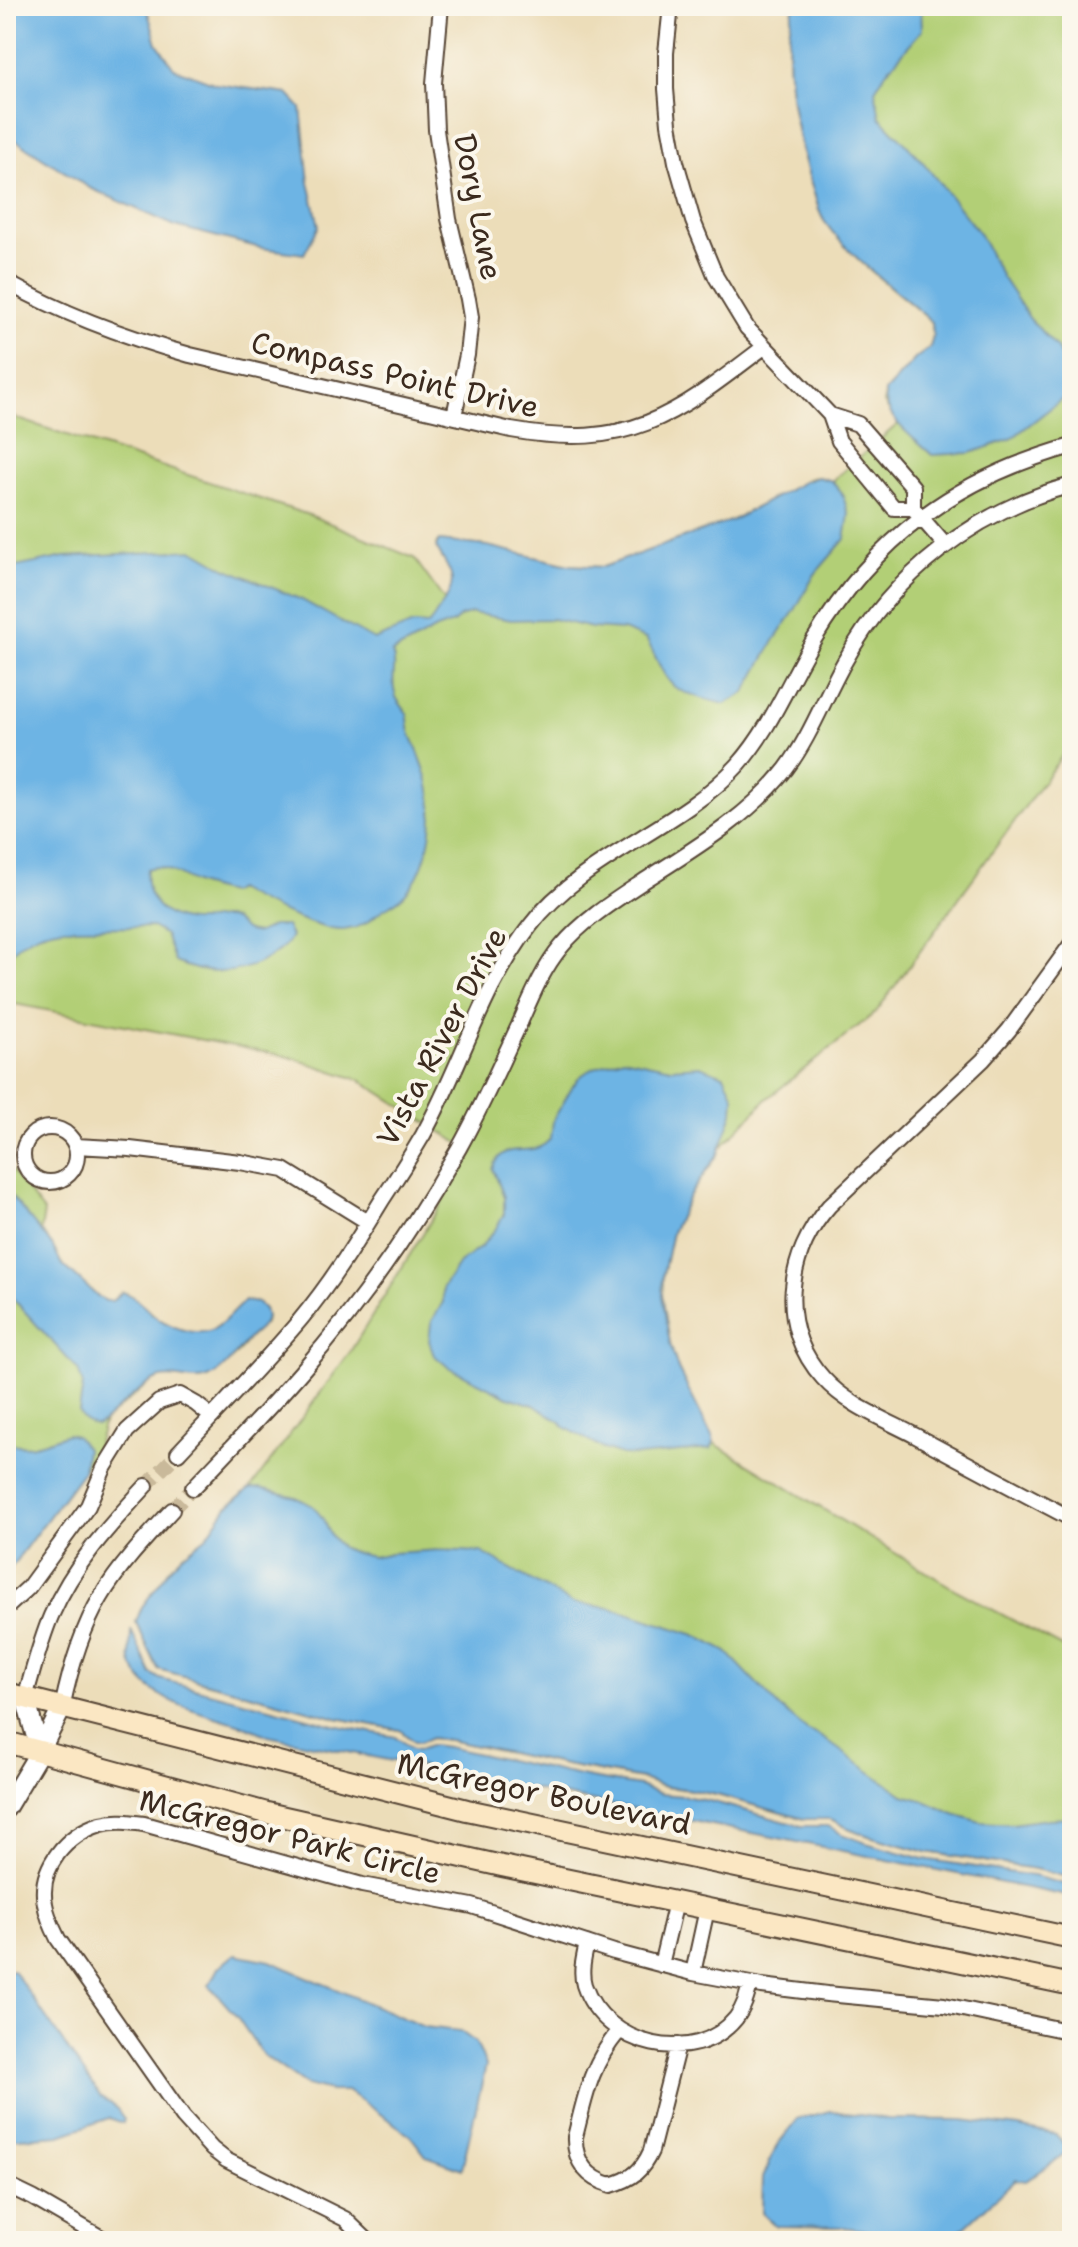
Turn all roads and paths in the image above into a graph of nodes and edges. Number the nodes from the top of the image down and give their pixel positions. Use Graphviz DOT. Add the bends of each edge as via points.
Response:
graph roads {
  1 [pos="441,6"];
  2 [pos="671,6"];
  3 [pos="6,282"];
  4 [pos="764,347"];
  5 [pos="830,415"];
  6 [pos="454,416"];
  7 [pos="1072,446"];
  8 [pos="885,455"];
  9 [pos="865,473"];
  10 [pos="1072,485"];
  11 [pos="917,512"];
  12 [pos="945,545"];
  13 [pos="1072,943"];
  14 [pos="76,1146"];
  15 [pos="368,1222"];
  16 [pos="212,1417"];
  17 [pos="178,1453"];
  18 [pos="146,1486"];
  19 [pos="193,1488"];
  20 [pos="172,1510"];
  21 [pos="1072,1519"];
  22 [pos="6,1608"];
  23 [pos="16,1696"];
  24 [pos="62,1708"];
  25 [pos="6,1742"];
  26 [pos="40,1751"];
  27 [pos="6,1808"];
  28 [pos="676,1902"];
  29 [pos="707,1909"];
  30 [pos="1072,1938"];
  31 [pos="587,1943"];
  32 [pos="661,1965"];
  33 [pos="693,1973"];
  34 [pos="750,1984"];
  35 [pos="1072,1985"];
  36 [pos="619,2031"];
  37 [pos="1072,2032"];
  38 [pos="678,2045"];
  39 [pos="6,2185"];
  40 [pos="107,2241"];
  41 [pos="368,2241"];
  1 -- 6 [label="street, Dory Lane" via="436,130 471,317"];
  2 -- 4 [label="street" via="666,89 676,162 716,277"];
  3 -- 6 [label="street, Compass Point Drive" via="142,342"];
  4 -- 5 [label="street"];
  4 -- 6 [label="street, Compass Point Drive" via="685,405 611,434 545,436"];
  5 -- 8 [label="street" via="858,424"];
  5 -- 9 [label="street" via="839,441"];
  7 -- 11 [label="street, Vista River Drive" via="1000,471"];
  8 -- 9 [label="street"];
  8 -- 11 [label="street" via="913,487"];
  9 -- 11 [label="street" via="894,508"];
  10 -- 12 [label="street, Vista River Drive" via="995,516"];
  11 -- 12 [label="street"];
  11 -- 15 [label="street, Vista River Drive" via="833,609 772,719 737,766 681,811 568,886 533,922 501,968 422,1136"];
  12 -- 19 [label="street, Vista River Drive" via="870,623 798,750 763,795 720,831 618,898 561,948 538,984 480,1110 407,1233 310,1361"];
  13 -- 21 [label="street" via="983,1060 815,1223 798,1258 792,1304 803,1347 835,1390"];
  14 -- 15 [label="street" via="284,1170"];
  15 -- 16 [label="street, Vista River Drive" via="302,1318"];
  16 -- 17 [label="street, Vista River Drive"];
  16 -- 22 [label="street" via="180,1395 159,1402 142,1416 115,1448 88,1506 28,1588"];
  18 -- 23 [label="street" via="75,1571"];
  20 -- 24 [label="street" via="100,1598 77,1651"];
  23 -- 24 [label="main road, McGregor Boulevard"];
  23 -- 26 [label="street"];
  24 -- 26 [label="street"];
  24 -- 30 [label="main road, McGregor Boulevard" via="467,1810"];
  25 -- 26 [label="main road"];
  26 -- 27 [label="street"];
  26 -- 28 [label="main road" via="267,1813"];
  28 -- 29 [label="main road"];
  28 -- 32 [label="street"];
  29 -- 33 [label="street"];
  29 -- 35 [label="main road"];
  31 -- 32 [label="street, McGregor Park Circle"];
  31 -- 36 [label="street" via="584,1984 599,2013"];
  31 -- 41 [label="street, McGregor Park Circle" via="472,1906 362,1885 125,1821 81,1832 54,1859 44,1900 58,1939 197,2134 226,2160 345,2219"];
  32 -- 33 [label="street, McGregor Park Circle"];
  33 -- 34 [label="street, McGregor Park Circle"];
  34 -- 37 [label="street, McGregor Park Circle" via="944,2005"];
  34 -- 38 [label="street" via="742,2010 721,2032"];
  36 -- 38 [label="street" via="648,2043"];
  36 -- 38 [label="street" via="591,2075 574,2148 586,2172 611,2185 645,2165"];
  39 -- 40 [label="street"];
}
